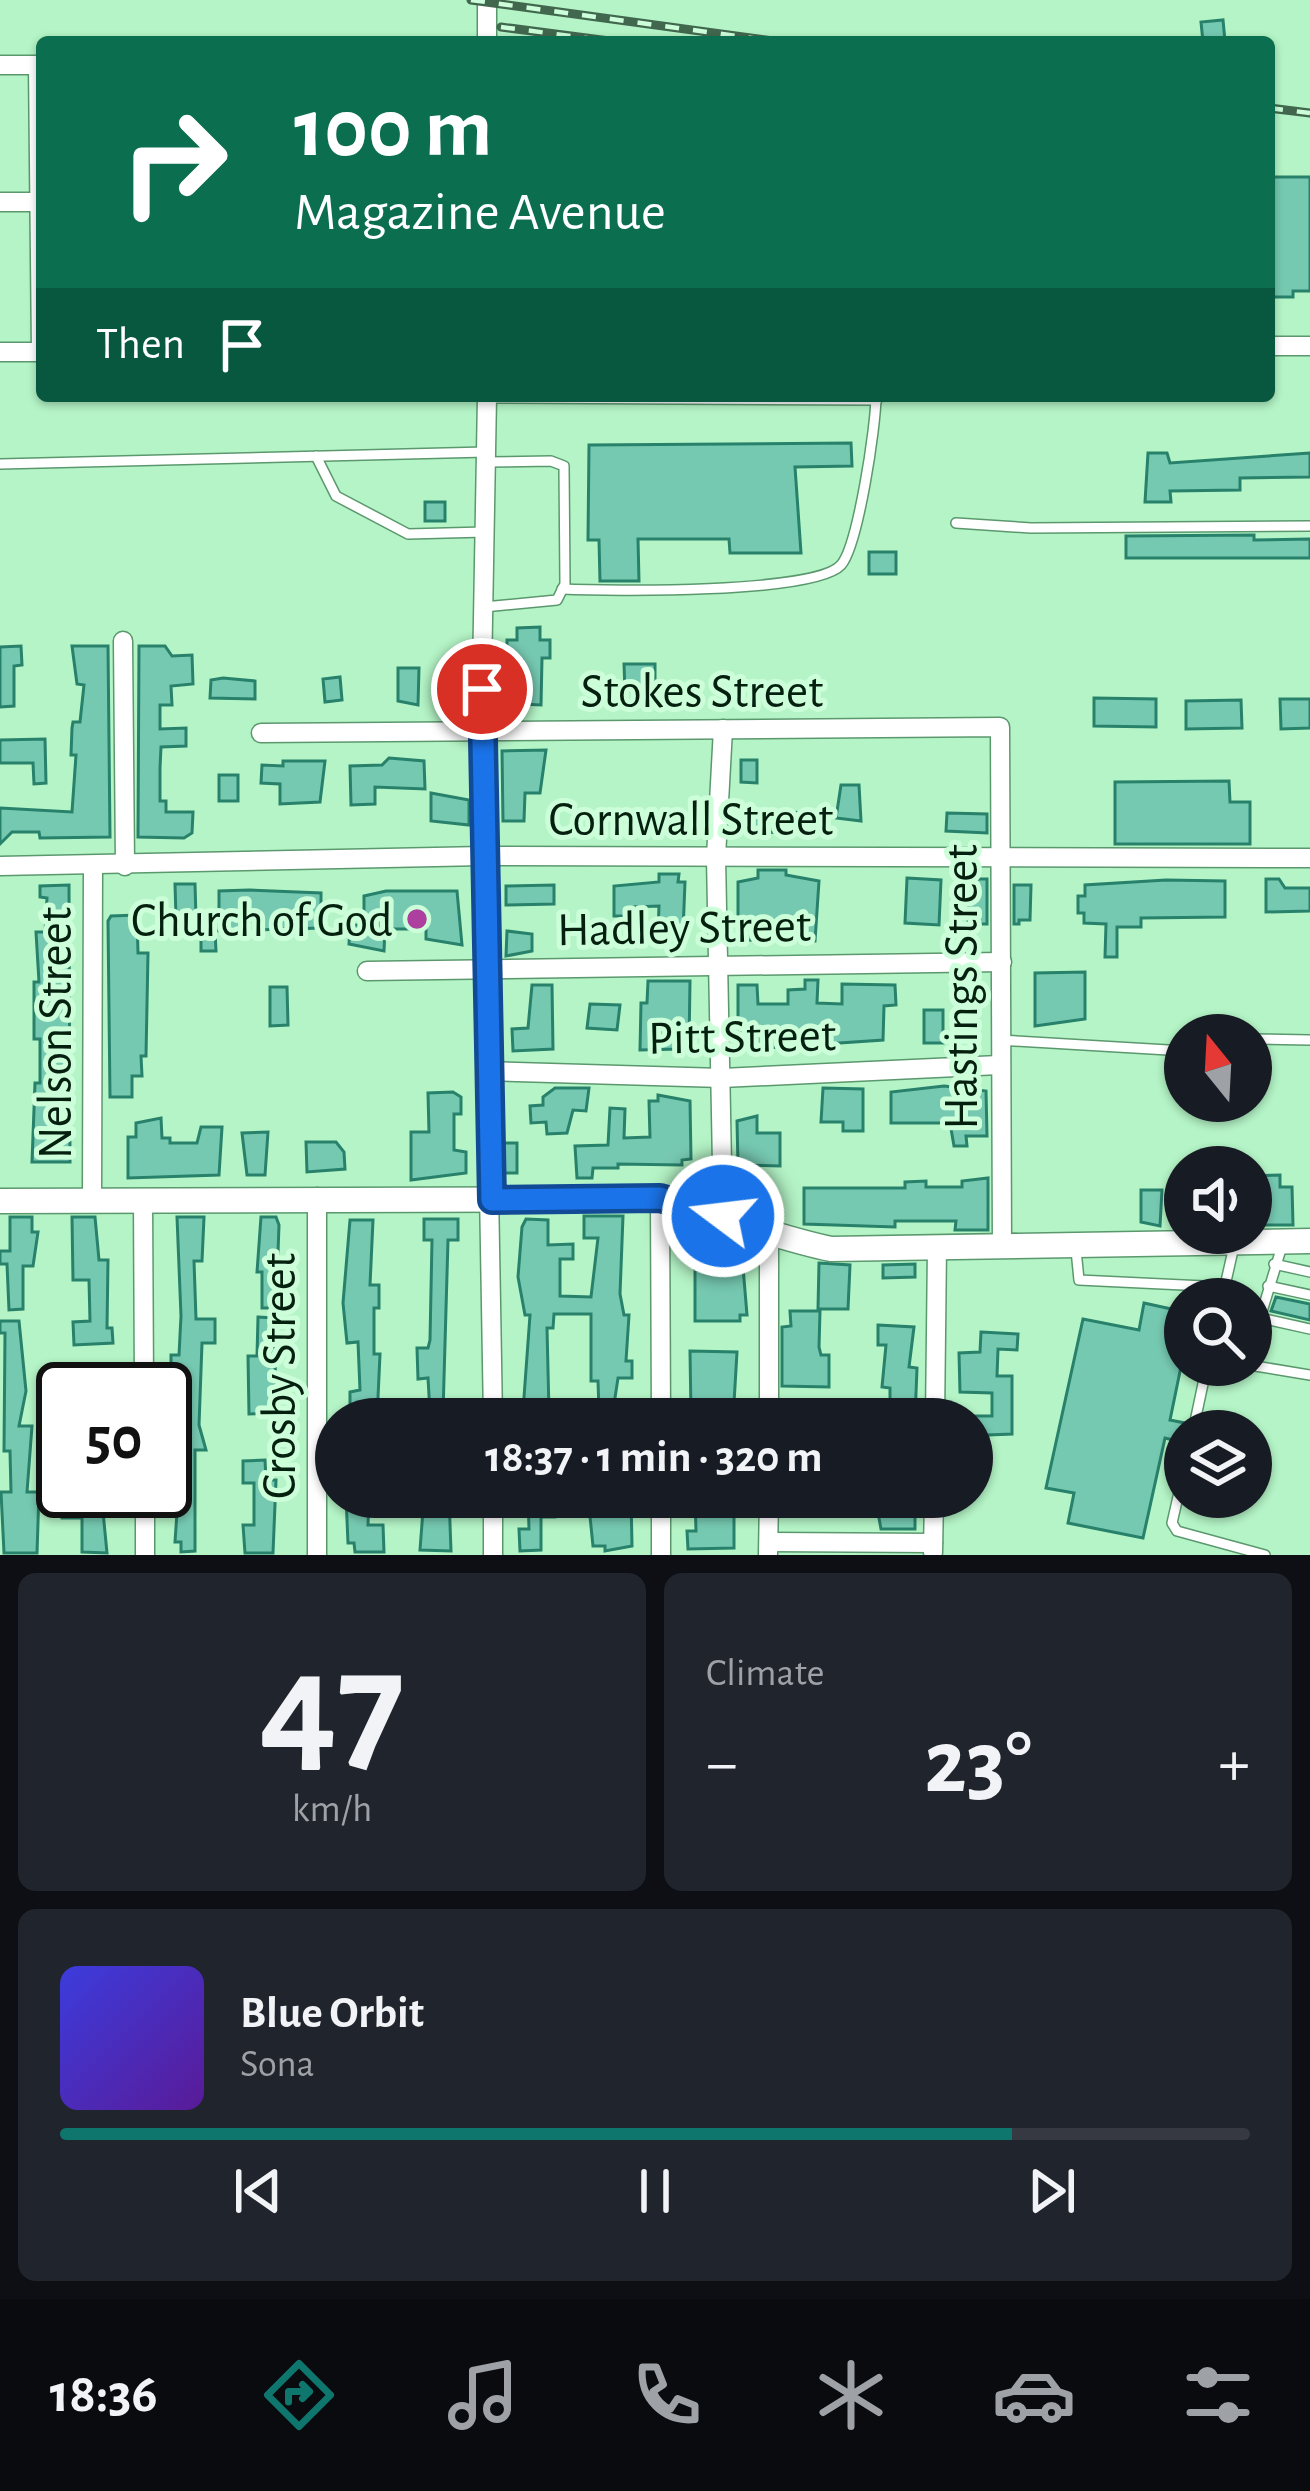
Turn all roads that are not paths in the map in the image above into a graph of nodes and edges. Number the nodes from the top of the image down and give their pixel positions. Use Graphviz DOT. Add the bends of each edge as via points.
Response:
graph roads {
  1 [pos="487,0"];
  2 [pos="487,36"];
  3 [pos="0,65"];
  4 [pos="36,65"];
  5 [pos="0,202"];
  6 [pos="36,202"];
  7 [pos="1275,346"];
  8 [pos="1310,346"];
  9 [pos="0,352"];
  10 [pos="36,352"];
  11 [pos="487,402"];
  12 [pos="876,402"];
  13 [pos="316,456"];
  14 [pos="486,457"];
  15 [pos="0,464"];
  16 [pos="956,523"];
  17 [pos="1310,526"];
  18 [pos="485,532"];
  19 [pos="562,589"];
  20 [pos="484,607"];
  21 [pos="123,641"];
  22 [pos="1000,727"];
  23 [pos="723,729"];
  24 [pos="481,730"];
  25 [pos="261,733"];
  26 [pos="483,856"];
  27 [pos="716,857"];
  28 [pos="1310,858"];
  29 [pos="998,860"];
  30 [pos="0,866"];
  31 [pos="125,866"];
  32 [pos="93,867"];
  33 [pos="722,962"];
  34 [pos="1002,962"];
  35 [pos="484,968"];
  36 [pos="367,971"];
  37 [pos="1272,1039"];
  38 [pos="999,1040"];
  39 [pos="1310,1040"];
  40 [pos="1164,1050"];
  41 [pos="999,1065"];
  42 [pos="486,1071"];
  43 [pos="722,1078"];
  44 [pos="317,1197"];
  45 [pos="660,1198"];
  46 [pos="143,1199"];
  47 [pos="92,1200"];
  48 [pos="492,1200"];
  49 [pos="0,1201"];
  50 [pos="723,1216"];
  51 [pos="769,1236"];
  52 [pos="1310,1241"];
  53 [pos="1164,1243"];
  54 [pos="1077,1244"];
  55 [pos="1002,1245"];
  56 [pos="937,1247"];
  57 [pos="1272,1251"];
  58 [pos="1279,1253"];
  59 [pos="1310,1272"];
  60 [pos="1271,1278"];
  61 [pos="1164,1288"];
  62 [pos="1272,1288"];
  63 [pos="1310,1295"];
  64 [pos="1272,1319"];
  65 [pos="1310,1329"];
  66 [pos="144,1362"];
  67 [pos="1272,1369"];
  68 [pos="1310,1375"];
  69 [pos="493,1398"];
  70 [pos="661,1398"];
  71 [pos="769,1398"];
  72 [pos="935,1398"];
  73 [pos="145,1518"];
  74 [pos="493,1518"];
  75 [pos="661,1518"];
  76 [pos="934,1518"];
  77 [pos="1173,1518"];
  78 [pos="769,1548"];
  79 [pos="818,1548"];
  80 [pos="933,1549"];
  81 [pos="145,1555"];
  82 [pos="317,1555"];
  83 [pos="493,1555"];
  84 [pos="662,1555"];
  85 [pos="1264,1555"];
  1 -- 2 [label="street"];
  3 -- 4 [label="street"];
  5 -- 6 [label="street"];
  7 -- 8 [label="street"];
  9 -- 10 [label="street"];
  11 -- 14 [label="street"];
  12 -- 19 [label="lane" via="854,544 838,570 799,583 700,585 670,594"];
  13 -- 14 [label="lane"];
  13 -- 15 [label="lane"];
  13 -- 18 [label="lane" via="336,496 408,534"];
  14 -- 18 [label="street"];
  14 -- 19 [label="lane" via="564,466"];
  16 -- 17 [label="lane"];
  18 -- 20 [label="street"];
  19 -- 20 [label="lane" via="557,600"];
  20 -- 24 [label="street"];
  21 -- 31 [label="street"];
  22 -- 23 [label="street, Stokes Street"];
  22 -- 29 [label="street, Hastings Street"];
  23 -- 24 [label="street, Stokes Street"];
  23 -- 27 [label="street"];
  24 -- 25 [label="street, Stokes Street"];
  24 -- 26 [label="street"];
  26 -- 27 [label="street, Cornwall Street"];
  26 -- 31 [label="street, Cornwall Street"];
  26 -- 35 [label="street"];
  27 -- 29 [label="street, Cornwall Street"];
  27 -- 33 [label="street"];
  28 -- 29 [label="street, Cornwall Street"];
  29 -- 34 [label="street, Hastings Street"];
  30 -- 32 [label="street, Cornwall Street"];
  31 -- 32 [label="street, Cornwall Street"];
  32 -- 47 [label="street, Nelson Street"];
  33 -- 34 [label="street, Hadley Street"];
  33 -- 35 [label="street, Hadley Street"];
  33 -- 43 [label="street"];
  34 -- 38 [label="street, Hastings Street"];
  35 -- 36 [label="street, Hadley Street"];
  35 -- 42 [label="street"];
  37 -- 39 [label="lane"];
  38 -- 40 [label="lane"];
  38 -- 41 [label="street, Hastings Street"];
  41 -- 43 [label="street, Pitt Street"];
  41 -- 55 [label="street, Hastings Street"];
  42 -- 43 [label="street, Pitt Street"];
  42 -- 48 [label="street"];
  43 -- 50 [label="street"];
  44 -- 46 [label="main road"];
  44 -- 48 [label="main road"];
  44 -- 82 [label="street, Crosby Street"];
  45 -- 48 [label="main road"];
  45 -- 50 [label="main road"];
  45 -- 70 [label="street"];
  46 -- 47 [label="main road"];
  46 -- 66 [label="street"];
  47 -- 49 [label="main road"];
  48 -- 69 [label="street"];
  50 -- 51 [label="main road"];
  51 -- 56 [label="main road" via="831,1249"];
  51 -- 71 [label="street"];
  52 -- 58 [label="main road"];
  53 -- 54 [label="main road"];
  54 -- 55 [label="main road"];
  54 -- 61 [label="lane" via="1079,1280"];
  55 -- 56 [label="main road"];
  56 -- 72 [label="street"];
  57 -- 58 [label="main road"];
  58 -- 59 [label="lane"];
  58 -- 60 [label="lane"];
  62 -- 63 [label="lane"];
  64 -- 65 [label="lane"];
  67 -- 68 [label="lane"];
  73 -- 81 [label="street"];
  74 -- 83 [label="street"];
  75 -- 84 [label="street"];
  76 -- 80 [label="street"];
  77 -- 85 [label="lane" via="1177,1531"];
  78 -- 79 [label="street"];
  79 -- 80 [label="street"];
}
